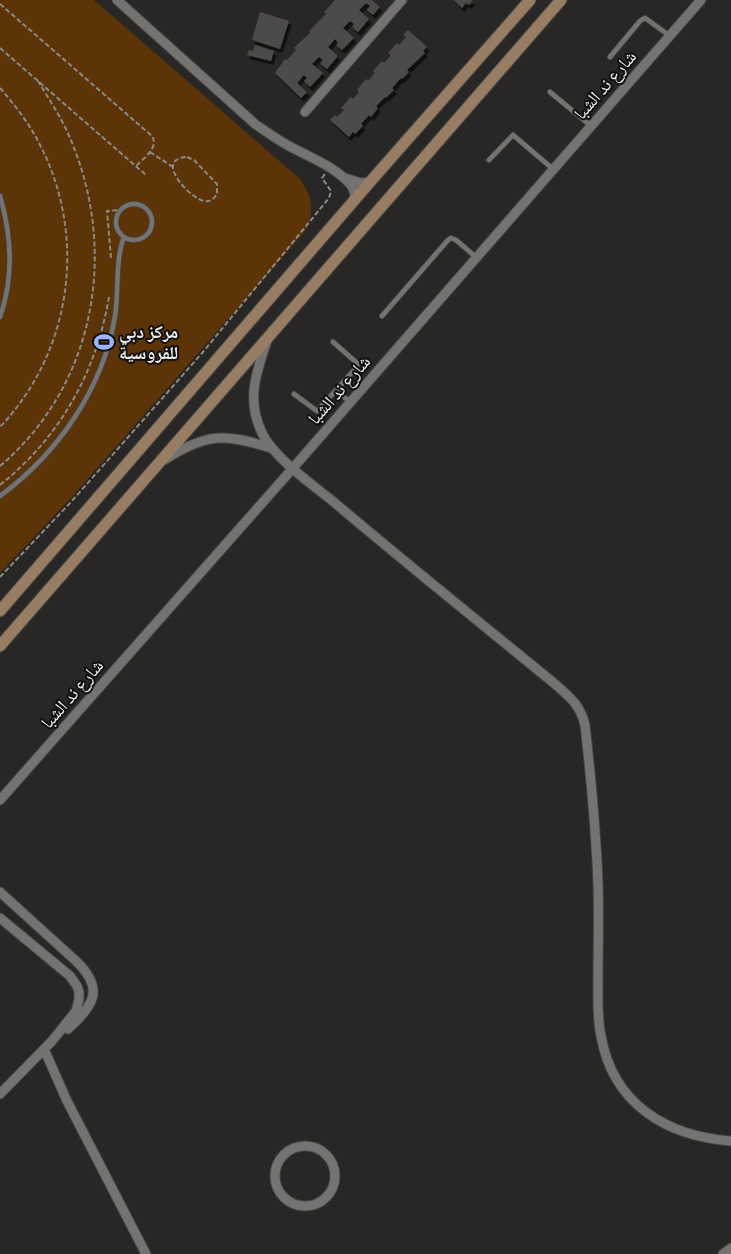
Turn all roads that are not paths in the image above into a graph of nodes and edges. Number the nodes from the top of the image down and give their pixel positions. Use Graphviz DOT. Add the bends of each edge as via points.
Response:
graph roads {
  1 [pos="117,0"];
  2 [pos="402,0"];
  3 [pos="530,0"];
  4 [pos="561,0"];
  5 [pos="700,0"];
  6 [pos="670,36"];
  7 [pos="610,57"];
  8 [pos="550,92"];
  9 [pos="305,112"];
  10 [pos="591,126"];
  11 [pos="489,160"];
  12 [pos="553,169"];
  13 [pos="342,177"];
  14 [pos="370,182"];
  15 [pos="0,196"];
  16 [pos="355,199"];
  17 [pos="124,236"];
  18 [pos="476,258"];
  19 [pos="382,316"];
  20 [pos="0,317"];
  21 [pos="269,336"];
  22 [pos="333,342"];
  23 [pos="337,390"];
  24 [pos="294,394"];
  25 [pos="350,402"];
  26 [pos="271,448"];
  27 [pos="158,465"];
  28 [pos="293,468"];
  29 [pos="0,496"];
  30 [pos="0,611"];
  31 [pos="0,646"];
  32 [pos="0,800"];
  33 [pos="0,892"];
  34 [pos="0,918"];
  35 [pos="52,1041"];
  36 [pos="44,1049"];
  37 [pos="0,1094"];
  38 [pos="731,1141"];
  39 [pos="324,1153"];
  40 [pos="731,1248"];
  41 [pos="146,1254"];
  42 [pos="723,1254"];
  1 -- 13 [label="street" via="255,124"];
  2 -- 9 [label="street"];
  3 -- 14 [label="main road"];
  4 -- 21 [label="main road"];
  5 -- 6 [label="street, شارع ند الشبا"];
  6 -- 7 [label="lane" via="645,18"];
  6 -- 10 [label="street, شارع ند الشبا"];
  8 -- 10 [label="lane"];
  10 -- 12 [label="street, شارع ند الشبا"];
  11 -- 12 [label="lane" via="513,135"];
  12 -- 18 [label="street, شارع ند الشبا"];
  13 -- 14 [label="street"];
  13 -- 16 [label="street" via="351,185"];
  14 -- 16 [label="main road"];
  15 -- 20 [label="lane" via="10,254 8,284"];
  16 -- 30 [label="main road"];
  17 -- 17 [label="lane" via="134,239 150,229 151,219 147,210 139,205 129,205 120,210 116,224"];
  17 -- 29 [label="lane" via="120,248 114,320 94,384 54,446"];
  18 -- 19 [label="lane" via="454,239 448,240"];
  18 -- 25 [label="street, شارع ند الشبا"];
  21 -- 26 [label="street" via="252,398 255,415"];
  21 -- 27 [label="main road"];
  22 -- 23 [label="lane" via="358,365"];
  23 -- 24 [label="lane" via="317,411"];
  23 -- 25 [label="lane"];
  25 -- 28 [label="street, شارع ند الشبا"];
  26 -- 27 [label="street" via="231,437 212,439 193,444"];
  26 -- 28 [label="street"];
  27 -- 31 [label="main road"];
  28 -- 32 [label="street, شارع ند الشبا"];
  28 -- 38 [label="street" via="573,699 582,712 596,830 598,1018 604,1051 623,1088 652,1117 694,1135"];
  33 -- 35 [label="street" via="80,965 92,982 90,1006"];
  34 -- 35 [label="street" via="78,986 76,1011"];
  35 -- 36 [label="street"];
  36 -- 37 [label="street"];
  36 -- 41 [label="street" via="67,1101"];
  39 -- 39 [label="street" via="317,1148 301,1146 284,1154 275,1177 285,1198 301,1206 310,1206 326,1197 335,1175"];
  40 -- 42 [label="street"];
}
